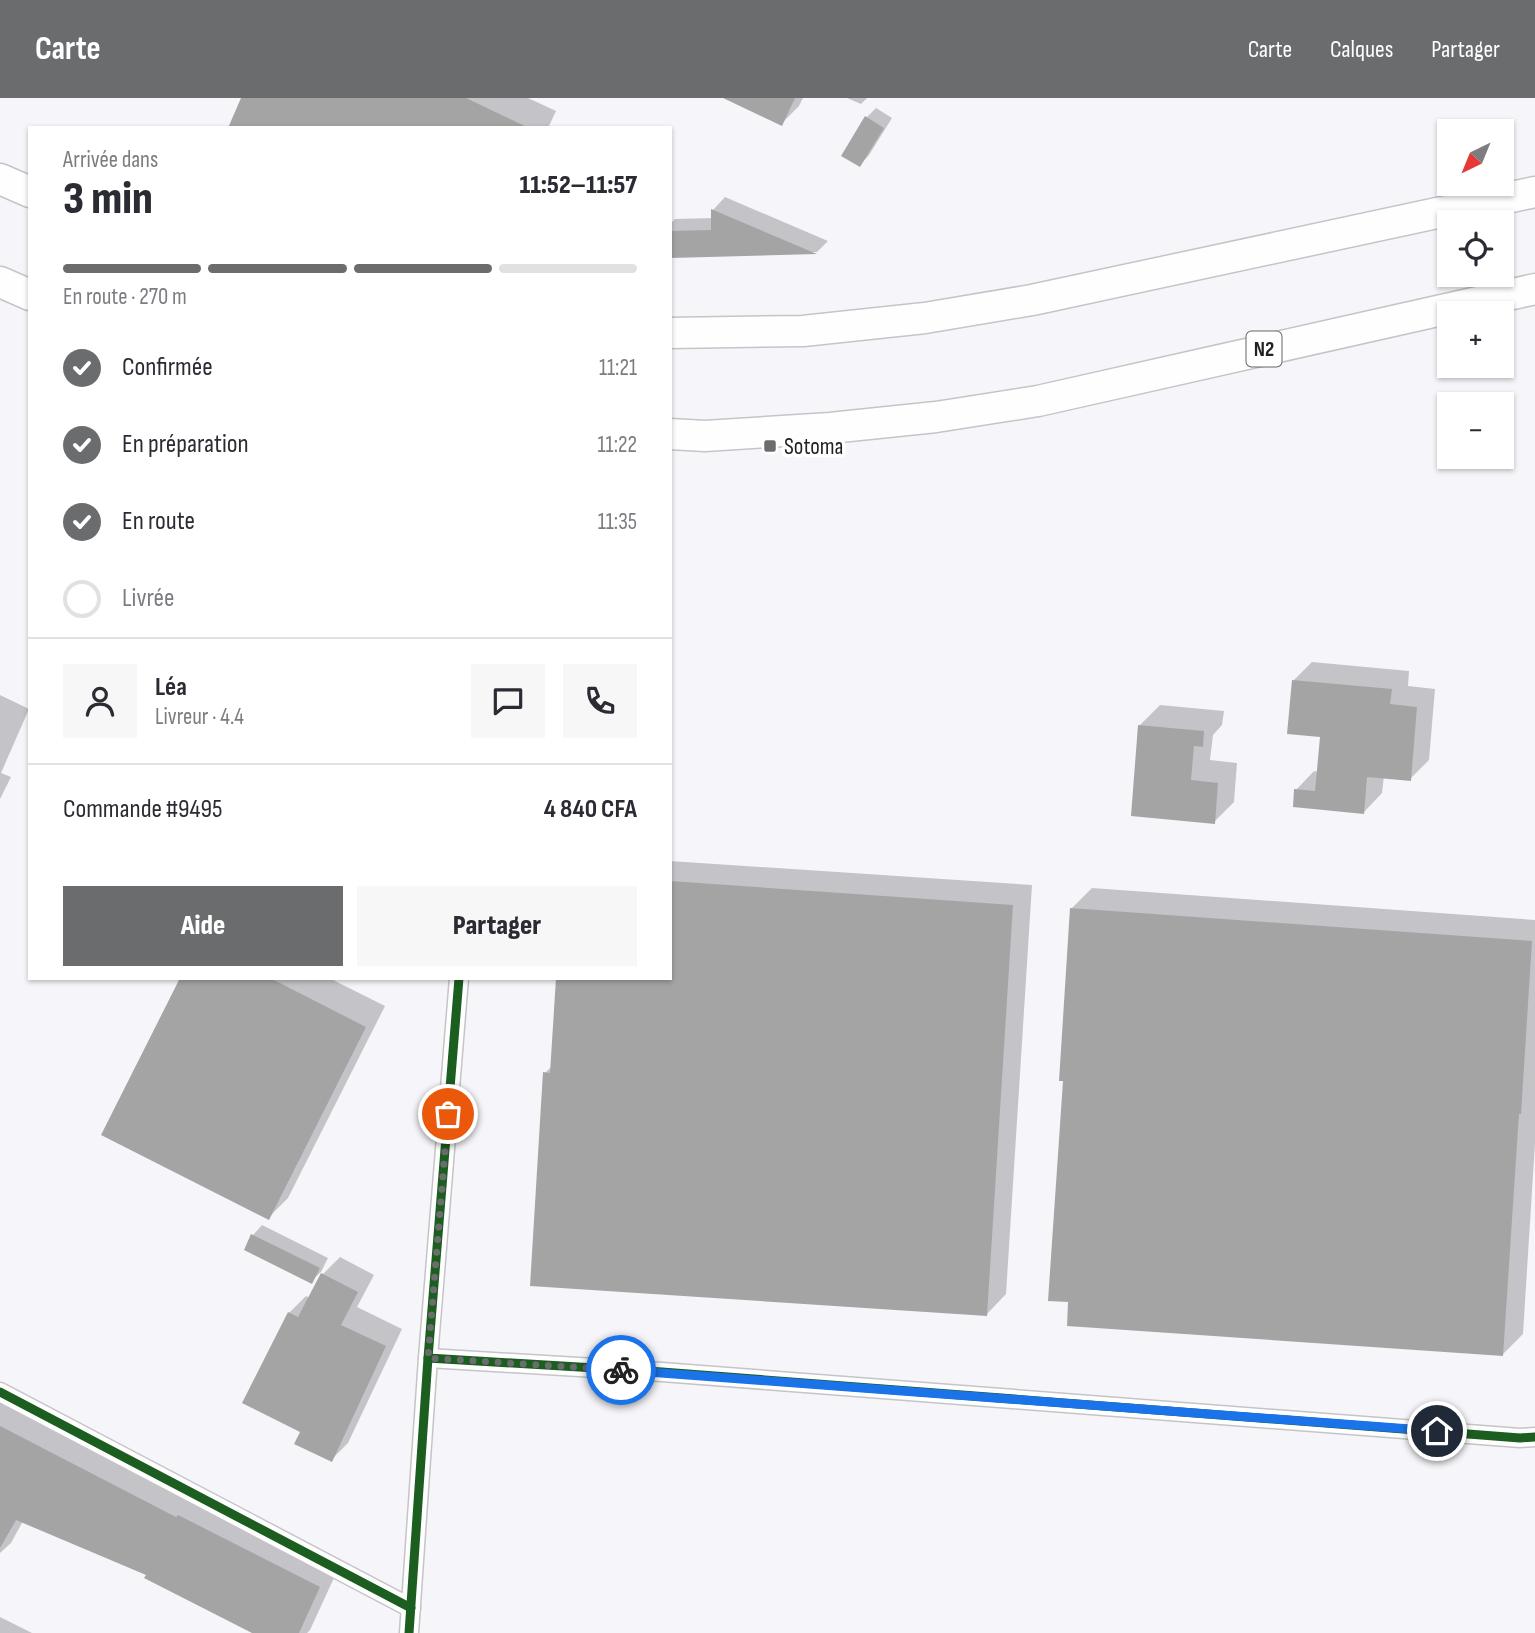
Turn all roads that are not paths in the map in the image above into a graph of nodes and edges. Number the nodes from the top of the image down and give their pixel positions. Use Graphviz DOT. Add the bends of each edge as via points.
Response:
graph roads {
  1 [pos="0,179"];
  2 [pos="28,191"];
  3 [pos="1535,192"];
  4 [pos="0,282"];
  5 [pos="1535,289"];
  6 [pos="28,294"];
  7 [pos="672,333"];
  8 [pos="672,433"];
  9 [pos="459,980"];
  10 [pos="428,1358"];
  11 [pos="0,1392"];
  12 [pos="1535,1437"];
  13 [pos="411,1608"];
  14 [pos="410,1633"];
  1 -- 2 [label="highway"];
  3 -- 7 [label="highway" via="1032,300 925,318 803,331"];
  4 -- 6 [label="highway"];
  5 -- 8 [label="highway, N2" via="1038,401 830,428 705,436"];
  9 -- 10 [label="street"];
  10 -- 12 [label="street"];
  10 -- 13 [label="street"];
  11 -- 13 [label="street"];
  13 -- 14 [label="street"];
}
